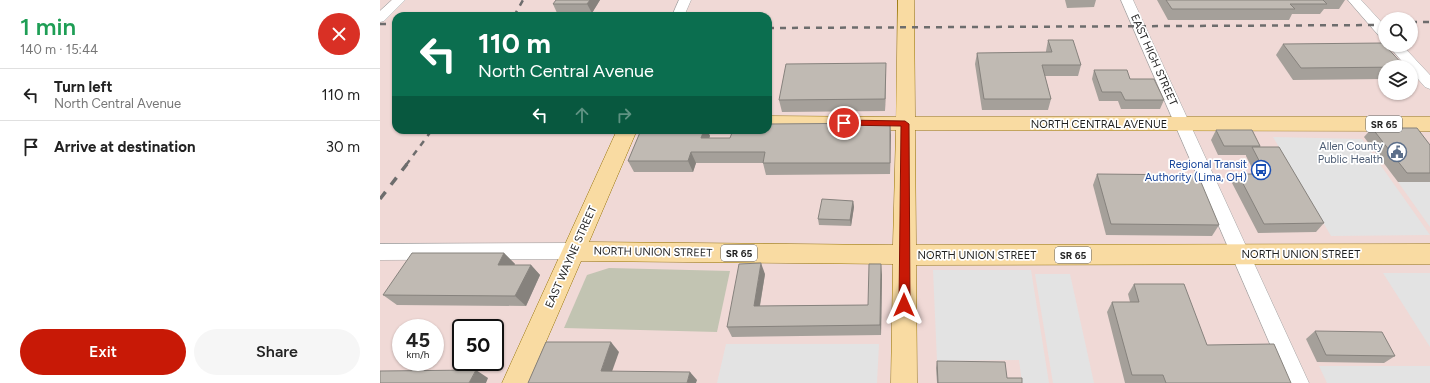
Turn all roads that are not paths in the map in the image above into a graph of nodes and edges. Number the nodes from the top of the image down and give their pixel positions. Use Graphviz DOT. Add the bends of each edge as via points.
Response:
graph roads {
  1 [pos="399,0"];
  2 [pos="685,0"];
  3 [pos="906,0"];
  4 [pos="1127,0"];
  5 [pos="1354,0"];
  6 [pos="680,12"];
  7 [pos="380,18"];
  8 [pos="1378,26"];
  9 [pos="1401,52"];
  10 [pos="1430,84"];
  11 [pos="772,123"];
  12 [pos="905,124"];
  13 [pos="1183,124"];
  14 [pos="1430,124"];
  15 [pos="625,134"];
  16 [pos="574,251"];
  17 [pos="380,252"];
  18 [pos="1241,254"];
  19 [pos="1430,254"];
  20 [pos="905,255"];
  21 [pos="515,383"];
  22 [pos="904,383"];
  23 [pos="1298,383"];
  1 -- 7 [label="street"];
  2 -- 6 [label="street"];
  3 -- 12 [label="main road"];
  4 -- 13 [label="street, EAST HIGH STREET"];
  5 -- 8 [label="street"];
  9 -- 10 [label="street"];
  11 -- 12 [label="main road, NORTH CENTRAL AVENUE / SR 65"];
  12 -- 13 [label="main road, NORTH CENTRAL AVENUE / SR 65"];
  12 -- 20 [label="main road"];
  13 -- 14 [label="main road, NORTH CENTRAL AVENUE / SR 65"];
  13 -- 18 [label="street, EAST HIGH STREET"];
  15 -- 16 [label="main road, EAST WAYNE STREET"];
  16 -- 17 [label="street, NORTH UNION STREET"];
  16 -- 20 [label="main road, NORTH UNION STREET / SR 65"];
  16 -- 21 [label="main road, EAST WAYNE STREET"];
  18 -- 19 [label="main road, NORTH UNION STREET / SR 65"];
  18 -- 20 [label="main road, NORTH UNION STREET / SR 65"];
  18 -- 23 [label="street, EAST HIGH STREET"];
  20 -- 22 [label="main road"];
}
